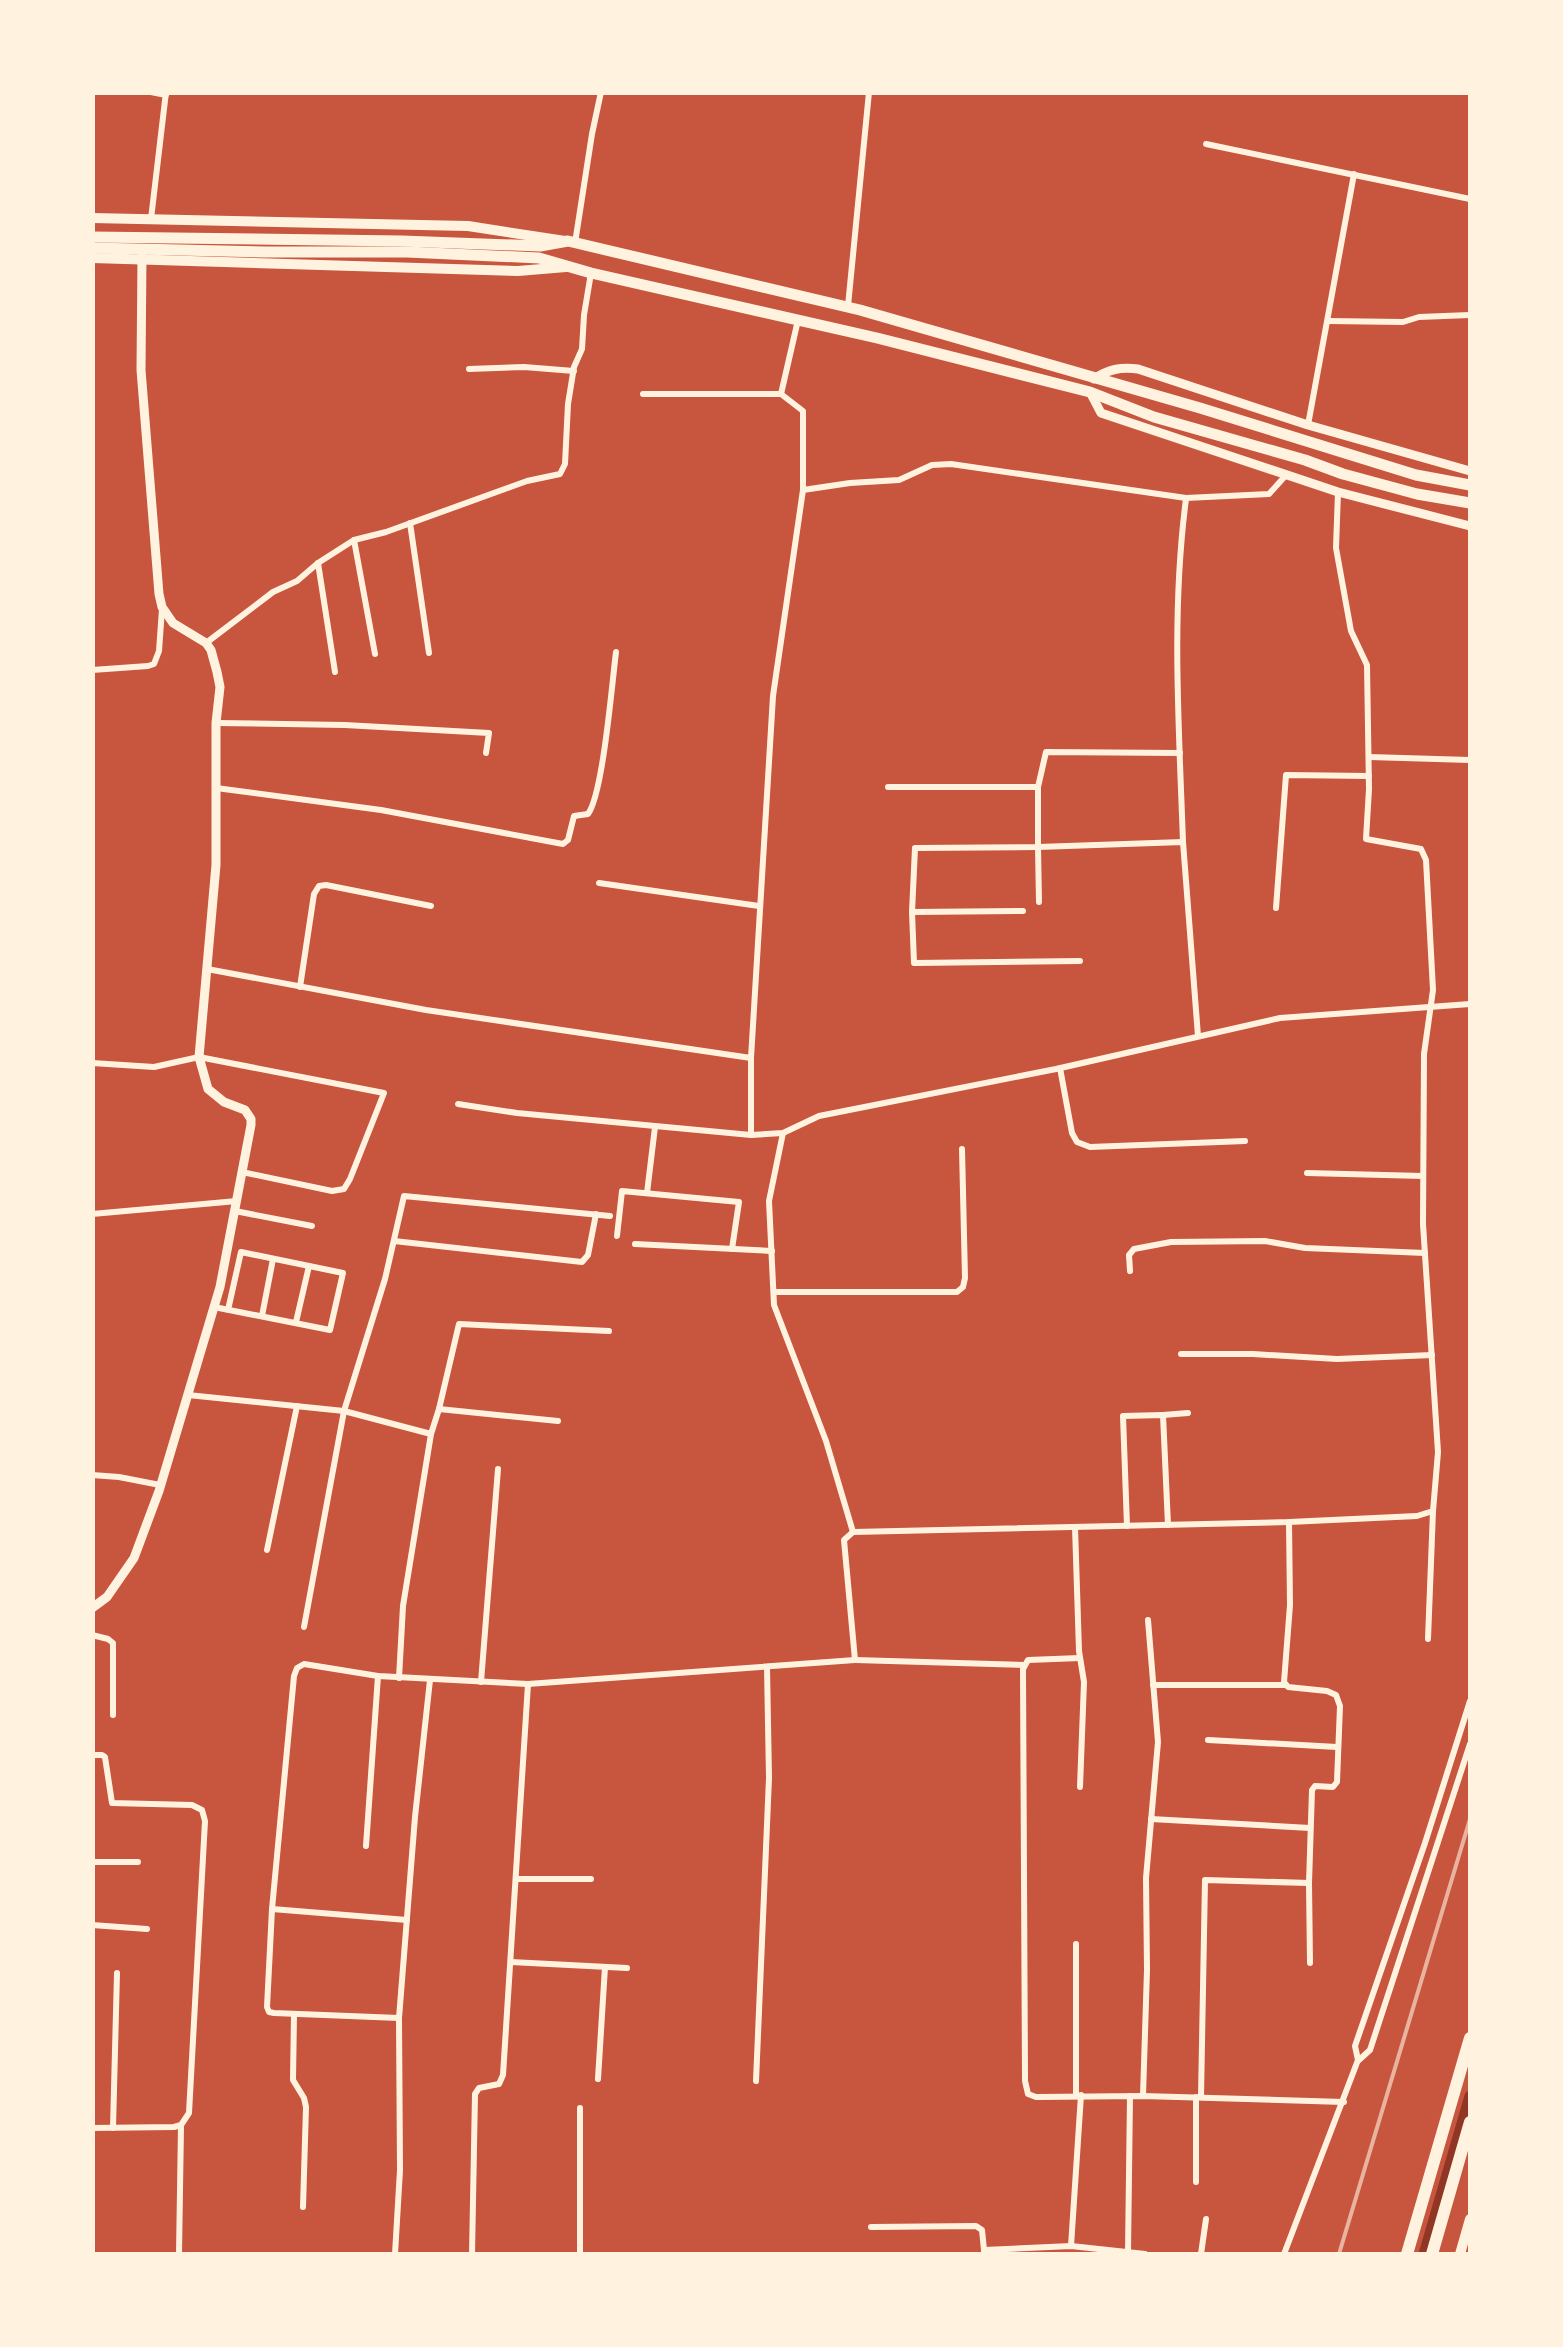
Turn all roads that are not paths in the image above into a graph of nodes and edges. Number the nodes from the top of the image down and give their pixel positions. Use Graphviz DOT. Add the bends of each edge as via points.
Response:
graph roads {
  1 [pos="151,92"];
  2 [pos="601,92"];
  3 [pos="869,92"];
  4 [pos="166,94"];
  5 [pos="1206,144"];
  6 [pos="1354,174"];
  7 [pos="1470,200"];
  8 [pos="92,218"];
  9 [pos="151,219"];
  10 [pos="92,237"];
  11 [pos="572,242"];
  12 [pos="266,246"];
  13 [pos="92,248"];
  14 [pos="92,258"];
  15 [pos="141,259"];
  16 [pos="567,267"];
  17 [pos="591,273"];
  18 [pos="848,307"];
  19 [pos="1470,315"];
  20 [pos="798,320"];
  21 [pos="1328,321"];
  22 [pos="470,369"];
  23 [pos="574,371"];
  24 [pos="1094,378"];
  25 [pos="1090,392"];
  26 [pos="643,394"];
  27 [pos="781,394"];
  28 [pos="1308,424"];
  29 [pos="1470,471"];
  30 [pos="1287,474"];
  31 [pos="1470,485"];
  32 [pos="802,490"];
  33 [pos="1338,492"];
  34 [pos="1186,498"];
  35 [pos="1470,503"];
  36 [pos="410,523"];
  37 [pos="1470,526"];
  38 [pos="354,540"];
  39 [pos="318,562"];
  40 [pos="162,608"];
  41 [pos="206,643"];
  42 [pos="616,652"];
  43 [pos="429,653"];
  44 [pos="375,654"];
  45 [pos="92,670"];
  46 [pos="335,672"];
  47 [pos="216,723"];
  48 [pos="486,753"];
  49 [pos="1180,753"];
  50 [pos="1369,757"];
  51 [pos="1470,760"];
  52 [pos="1369,776"];
  53 [pos="1038,786"];
  54 [pos="888,787"];
  55 [pos="216,788"];
  56 [pos="1183,842"];
  57 [pos="1038,846"];
  58 [pos="599,883"];
  59 [pos="1039,902"];
  60 [pos="431,906"];
  61 [pos="759,906"];
  62 [pos="1276,908"];
  63 [pos="1023,911"];
  64 [pos="912,912"];
  65 [pos="1080,961"];
  66 [pos="207,969"];
  67 [pos="300,986"];
  68 [pos="1470,1004"];
  69 [pos="1430,1006"];
  70 [pos="1198,1036"];
  71 [pos="199,1058"];
  72 [pos="751,1058"];
  73 [pos="92,1062"];
  74 [pos="1060,1068"];
  75 [pos="458,1104"];
  76 [pos="655,1127"];
  77 [pos="783,1133"];
  78 [pos="751,1135"];
  79 [pos="1244,1141"];
  80 [pos="962,1150"];
  81 [pos="242,1172"];
  82 [pos="1307,1173"];
  83 [pos="1423,1176"];
  84 [pos="647,1193"];
  85 [pos="236,1206"];
  86 [pos="92,1214"];
  87 [pos="596,1214"];
  88 [pos="610,1216"];
  89 [pos="312,1226"];
  90 [pos="617,1236"];
  91 [pos="394,1240"];
  92 [pos="635,1244"];
  93 [pos="732,1250"];
  94 [pos="772,1252"];
  95 [pos="1425,1253"];
  96 [pos="273,1259"];
  97 [pos="309,1266"];
  98 [pos="1130,1271"];
  99 [pos="773,1292"];
  100 [pos="214,1308"];
  101 [pos="228,1310"];
  102 [pos="262,1316"];
  103 [pos="296,1322"];
  104 [pos="609,1331"];
  105 [pos="1181,1354"];
  106 [pos="1432,1355"];
  107 [pos="188,1394"];
  108 [pos="296,1406"];
  109 [pos="439,1409"];
  110 [pos="344,1411"];
  111 [pos="1188,1413"];
  112 [pos="1162,1415"];
  113 [pos="558,1421"];
  114 [pos="430,1434"];
  115 [pos="498,1469"];
  116 [pos="92,1475"];
  117 [pos="161,1485"];
  118 [pos="1433,1511"];
  119 [pos="1289,1522"];
  120 [pos="1168,1525"];
  121 [pos="1127,1526"];
  122 [pos="1075,1527"];
  123 [pos="854,1532"];
  124 [pos="267,1550"];
  125 [pos="92,1608"];
  126 [pos="1148,1620"];
  127 [pos="304,1627"];
  128 [pos="92,1635"];
  129 [pos="1428,1639"];
  130 [pos="1080,1658"];
  131 [pos="856,1660"];
  132 [pos="1024,1664"];
  133 [pos="767,1667"];
  134 [pos="378,1676"];
  135 [pos="398,1678"];
  136 [pos="430,1680"];
  137 [pos="481,1682"];
  138 [pos="528,1684"];
  139 [pos="1286,1685"];
  140 [pos="1153,1686"];
  141 [pos="1470,1700"];
  142 [pos="113,1715"];
  143 [pos="1208,1740"];
  144 [pos="1470,1744"];
  145 [pos="1337,1747"];
  146 [pos="92,1755"];
  147 [pos="1080,1786"];
  148 [pos="1151,1819"];
  149 [pos="1310,1828"];
  150 [pos="366,1846"];
  151 [pos="92,1860"];
  152 [pos="138,1862"];
  153 [pos="516,1879"];
  154 [pos="591,1879"];
  155 [pos="1309,1883"];
  156 [pos="272,1909"];
  157 [pos="407,1920"];
  158 [pos="92,1925"];
  159 [pos="147,1928"];
  160 [pos="1076,1944"];
  161 [pos="511,1962"];
  162 [pos="1310,1963"];
  163 [pos="605,1967"];
  164 [pos="627,1968"];
  165 [pos="117,1973"];
  166 [pos="294,2014"];
  167 [pos="399,2018"];
  168 [pos="1470,2038"];
  169 [pos="1358,2060"];
  170 [pos="598,2078"];
  171 [pos="756,2080"];
  172 [pos="1078,2095"];
  173 [pos="1130,2096"];
  174 [pos="1142,2096"];
  175 [pos="1198,2098"];
  176 [pos="1344,2102"];
  177 [pos="580,2108"];
  178 [pos="1470,2122"];
  179 [pos="181,2125"];
  180 [pos="92,2128"];
  181 [pos="113,2128"];
  182 [pos="1196,2182"];
  183 [pos="303,2207"];
  184 [pos="1206,2219"];
  185 [pos="1470,2219"];
  186 [pos="871,2227"];
  187 [pos="1071,2246"];
  188 [pos="984,2252"];
  189 [pos="1128,2252"];
  190 [pos="179,2254"];
  191 [pos="394,2254"];
  192 [pos="472,2254"];
  193 [pos="580,2254"];
  194 [pos="1145,2254"];
  195 [pos="1201,2254"];
  196 [pos="1284,2254"];
  197 [pos="1407,2254"];
  198 [pos="1432,2254"];
  199 [pos="1460,2254"];
  1 -- 4 [label="street"];
  2 -- 11 [label="street"];
  3 -- 18 [label="street"];
  4 -- 9 [label="street"];
  5 -- 6 [label="street"];
  6 -- 7 [label="street"];
  6 -- 21 [label="street"];
  8 -- 9 [label="main road"];
  9 -- 11 [label="main road" via="468,226"];
  9 -- 15 [label="street"];
  10 -- 12 [label="highway"];
  11 -- 12 [label="highway"];
  11 -- 18 [label="highway"];
  12 -- 13 [label="highway"];
  12 -- 16 [label="highway" via="539,258"];
  14 -- 15 [label="main road"];
  15 -- 16 [label="main road"];
  15 -- 40 [label="street" via="142,370"];
  16 -- 17 [label="highway"];
  17 -- 20 [label="highway"];
  17 -- 23 [label="street"];
  18 -- 24 [label="highway"];
  19 -- 21 [label="street"];
  20 -- 25 [label="highway"];
  20 -- 27 [label="street"];
  21 -- 28 [label="street"];
  22 -- 23 [label="street"];
  23 -- 36 [label="street" via="560,474"];
  24 -- 28 [label="street" via="1138,369"];
  24 -- 31 [label="highway" via="1416,475"];
  25 -- 30 [label="street" via="1101,413"];
  25 -- 35 [label="highway" via="1344,474"];
  26 -- 27 [label="street"];
  27 -- 32 [label="street" via="804,411"];
  28 -- 29 [label="street"];
  30 -- 33 [label="street"];
  30 -- 34 [label="street" via="1270,494"];
  32 -- 34 [label="street" via="899,480 952,464"];
  32 -- 61 [label="street" via="774,696"];
  33 -- 37 [label="street"];
  33 -- 50 [label="street" via="1336,548 1351,632 1367,665"];
  34 -- 49 [label="street" via="1176,640"];
  36 -- 38 [label="street"];
  36 -- 43 [label="street"];
  38 -- 39 [label="street"];
  38 -- 44 [label="street"];
  39 -- 41 [label="street"];
  39 -- 46 [label="street"];
  40 -- 41 [label="street" via="172,623"];
  40 -- 45 [label="street" via="154,664"];
  41 -- 47 [label="street" via="220,687"];
  42 -- 55 [label="street" via="592,809 574,816 564,844"];
  47 -- 48 [label="street" via="489,734"];
  47 -- 55 [label="street"];
  49 -- 53 [label="street" via="1046,752"];
  49 -- 56 [label="street"];
  50 -- 51 [label="street"];
  50 -- 52 [label="street"];
  52 -- 62 [label="street" via="1286,775"];
  52 -- 69 [label="street" via="1366,840 1421,849 1426,860"];
  53 -- 54 [label="street"];
  53 -- 57 [label="street"];
  55 -- 66 [label="street"];
  56 -- 57 [label="street"];
  56 -- 70 [label="street"];
  57 -- 59 [label="street"];
  57 -- 64 [label="street" via="915,848"];
  58 -- 61 [label="street"];
  60 -- 67 [label="street" via="319,886"];
  61 -- 72 [label="street"];
  63 -- 64 [label="street"];
  64 -- 65 [label="street" via="914,963"];
  66 -- 67 [label="street"];
  66 -- 71 [label="street"];
  67 -- 72 [label="street"];
  68 -- 69 [label="street"];
  69 -- 70 [label="street" via="1280,1018"];
  69 -- 83 [label="street"];
  70 -- 74 [label="street"];
  71 -- 73 [label="street" via="154,1066"];
  71 -- 81 [label="street" via="208,1089 251,1119"];
  71 -- 81 [label="street" via="384,1092 344,1189"];
  72 -- 78 [label="street"];
  74 -- 77 [label="street" via="819,1116"];
  74 -- 79 [label="street" via="1080,1144"];
  75 -- 76 [label="street"];
  76 -- 78 [label="street"];
  76 -- 84 [label="street"];
  77 -- 78 [label="street"];
  77 -- 94 [label="street" via="770,1201"];
  80 -- 99 [label="street" via="965,1278 957,1292"];
  81 -- 85 [label="street"];
  82 -- 83 [label="street"];
  83 -- 95 [label="street"];
  84 -- 90 [label="street" via="622,1191"];
  84 -- 93 [label="street" via="739,1202"];
  85 -- 86 [label="street"];
  85 -- 89 [label="street"];
  85 -- 100 [label="street"];
  87 -- 88 [label="street"];
  87 -- 91 [label="street" via="404,1196"];
  87 -- 91 [label="street" via="582,1262"];
  91 -- 110 [label="street"];
  92 -- 93 [label="street"];
  93 -- 94 [label="street"];
  94 -- 99 [label="street"];
  95 -- 98 [label="street" via="1264,1241 1171,1242 1134,1250"];
  95 -- 106 [label="street"];
  96 -- 97 [label="street"];
  96 -- 101 [label="street" via="241,1252"];
  96 -- 102 [label="street"];
  97 -- 103 [label="street"];
  97 -- 103 [label="street" via="342,1274 330,1330"];
  99 -- 123 [label="street"];
  100 -- 101 [label="street"];
  100 -- 107 [label="street"];
  101 -- 102 [label="street"];
  102 -- 103 [label="street"];
  104 -- 109 [label="street" via="459,1324"];
  105 -- 106 [label="street"];
  106 -- 118 [label="street" via="1438,1452"];
  107 -- 108 [label="street"];
  107 -- 117 [label="street"];
  108 -- 110 [label="street"];
  108 -- 124 [label="street"];
  109 -- 113 [label="street"];
  109 -- 114 [label="street"];
  110 -- 114 [label="street"];
  110 -- 127 [label="street"];
  111 -- 112 [label="street"];
  112 -- 120 [label="street"];
  112 -- 121 [label="street" via="1123,1416"];
  114 -- 135 [label="street"];
  115 -- 137 [label="street"];
  116 -- 117 [label="street"];
  117 -- 125 [label="street" via="134,1558"];
  118 -- 119 [label="street"];
  118 -- 129 [label="street"];
  119 -- 120 [label="street"];
  119 -- 139 [label="street"];
  120 -- 121 [label="street"];
  121 -- 122 [label="street"];
  122 -- 123 [label="street"];
  122 -- 130 [label="street"];
  123 -- 131 [label="street" via="844,1540"];
  126 -- 140 [label="street"];
  128 -- 142 [label="street" via="114,1646"];
  130 -- 132 [label="street"];
  130 -- 147 [label="street"];
  131 -- 132 [label="street"];
  131 -- 133 [label="street"];
  132 -- 172 [label="street" via="1025,2086 1036,2097"];
  133 -- 138 [label="street"];
  133 -- 171 [label="street"];
  134 -- 135 [label="street"];
  134 -- 150 [label="street"];
  134 -- 156 [label="street" via="297,1668"];
  135 -- 136 [label="street"];
  136 -- 137 [label="street"];
  136 -- 157 [label="street"];
  137 -- 138 [label="street"];
  138 -- 153 [label="street"];
  139 -- 140 [label="street"];
  139 -- 145 [label="street" via="1336,1695"];
  140 -- 148 [label="street" via="1158,1742"];
  141 -- 169 [label="street" via="1355,2046"];
  143 -- 145 [label="street"];
  144 -- 169 [label="street" via="1370,2050"];
  145 -- 149 [label="street" via="1336,1784 1313,1788"];
  146 -- 179 [label="street" via="106,1757 112,1803 192,1806 204,1815 190,2105"];
  148 -- 149 [label="street"];
  148 -- 174 [label="street"];
  149 -- 155 [label="street"];
  151 -- 152 [label="street"];
  153 -- 154 [label="street"];
  153 -- 161 [label="street"];
  155 -- 162 [label="street"];
  155 -- 175 [label="street" via="1204,1880"];
  156 -- 157 [label="street"];
  156 -- 166 [label="street" via="267,2007"];
  157 -- 167 [label="street"];
  158 -- 159 [label="street"];
  160 -- 172 [label="street"];
  161 -- 163 [label="street"];
  161 -- 192 [label="street" via="502,2080 475,2094"];
  163 -- 164 [label="street"];
  163 -- 170 [label="street"];
  165 -- 181 [label="street"];
  166 -- 167 [label="street"];
  166 -- 183 [label="street" via="293,2080 306,2107"];
  167 -- 191 [label="street"];
  168 -- 197 [label="highway"];
  169 -- 176 [label="street"];
  172 -- 173 [label="street"];
  172 -- 187 [label="street"];
  173 -- 174 [label="street"];
  173 -- 189 [label="street"];
  174 -- 175 [label="street"];
  175 -- 176 [label="street"];
  175 -- 182 [label="street"];
  176 -- 196 [label="street"];
  177 -- 193 [label="street"];
  178 -- 198 [label="highway"];
  179 -- 181 [label="street"];
  179 -- 190 [label="street"];
  180 -- 181 [label="street"];
  184 -- 195 [label="street"];
  185 -- 199 [label="main road"];
  186 -- 188 [label="street" via="976,2226"];
  187 -- 188 [label="street"];
  187 -- 189 [label="street"];
  189 -- 194 [label="street"];
}
